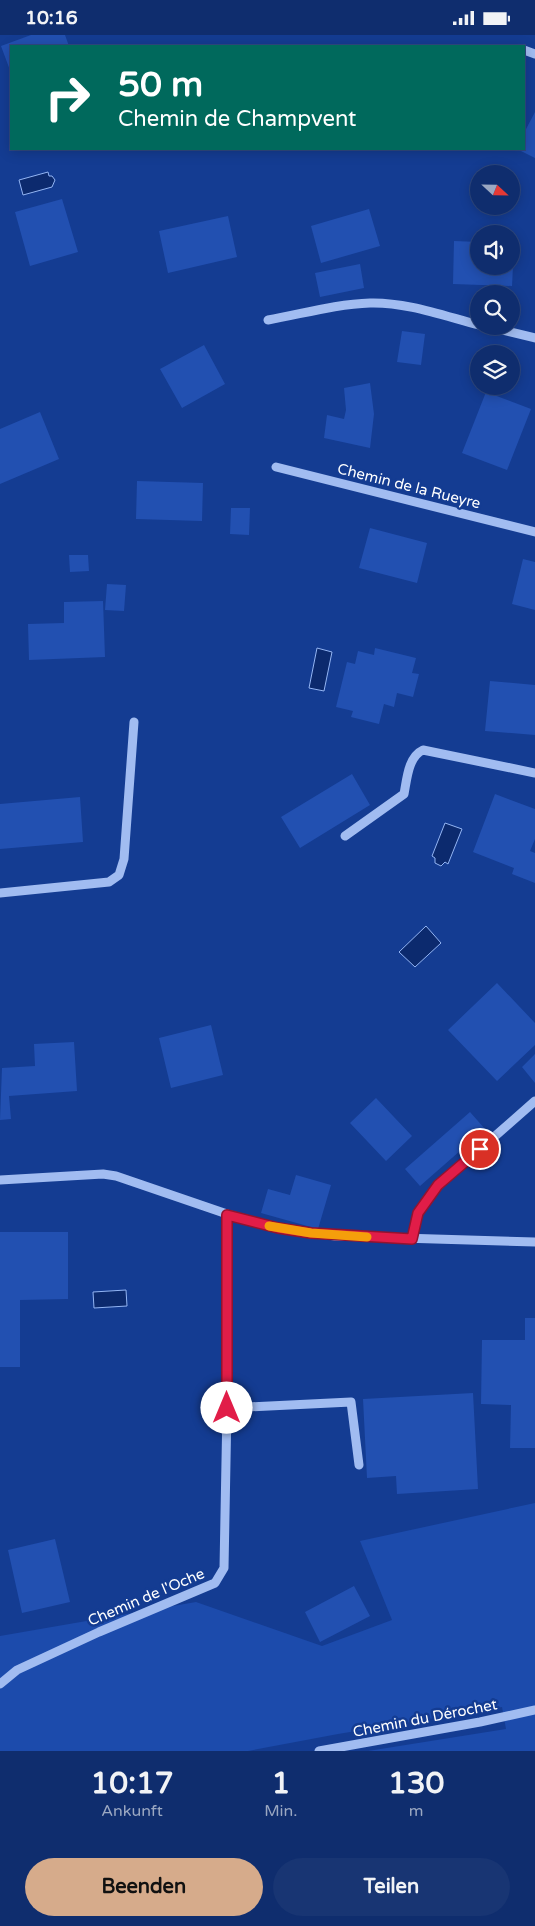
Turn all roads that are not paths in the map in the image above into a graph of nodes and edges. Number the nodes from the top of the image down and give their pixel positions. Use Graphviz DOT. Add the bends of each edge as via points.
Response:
graph roads {
  1 [pos="268,320"];
  2 [pos="470,323"];
  3 [pos="520,334"];
  4 [pos="535,338"];
  5 [pos="276,467"];
  6 [pos="535,531"];
  7 [pos="134,722"];
  8 [pos="535,773"];
  9 [pos="345,836"];
  10 [pos="0,893"];
  11 [pos="535,1101"];
  12 [pos="0,1180"];
  13 [pos="227,1215"];
  14 [pos="412,1239"];
  15 [pos="535,1242"];
  16 [pos="227,1408"];
  17 [pos="358,1465"];
  18 [pos="0,1684"];
  19 [pos="535,1710"];
  20 [pos="319,1751"];
  1 -- 2 [label="street" via="372,303 413,308"];
  3 -- 4 [label="street"];
  5 -- 6 [label="street, Chemin de la Rueyre"];
  7 -- 10 [label="street" via="124,859 119,875 109,882"];
  8 -- 9 [label="street" via="423,750 416,753 412,761 404,793"];
  11 -- 14 [label="street" via="438,1185 418,1213"];
  12 -- 13 [label="street" via="116,1176"];
  13 -- 14 [label="street" via="311,1233"];
  13 -- 16 [label="street, Chemin de l'Oche"];
  14 -- 15 [label="street"];
  16 -- 17 [label="street" via="351,1402"];
  16 -- 18 [label="street, Chemin de l'Oche" via="224,1568 215,1583 17,1670"];
  19 -- 20 [label="street, Chemin du Dérochet"];
}
